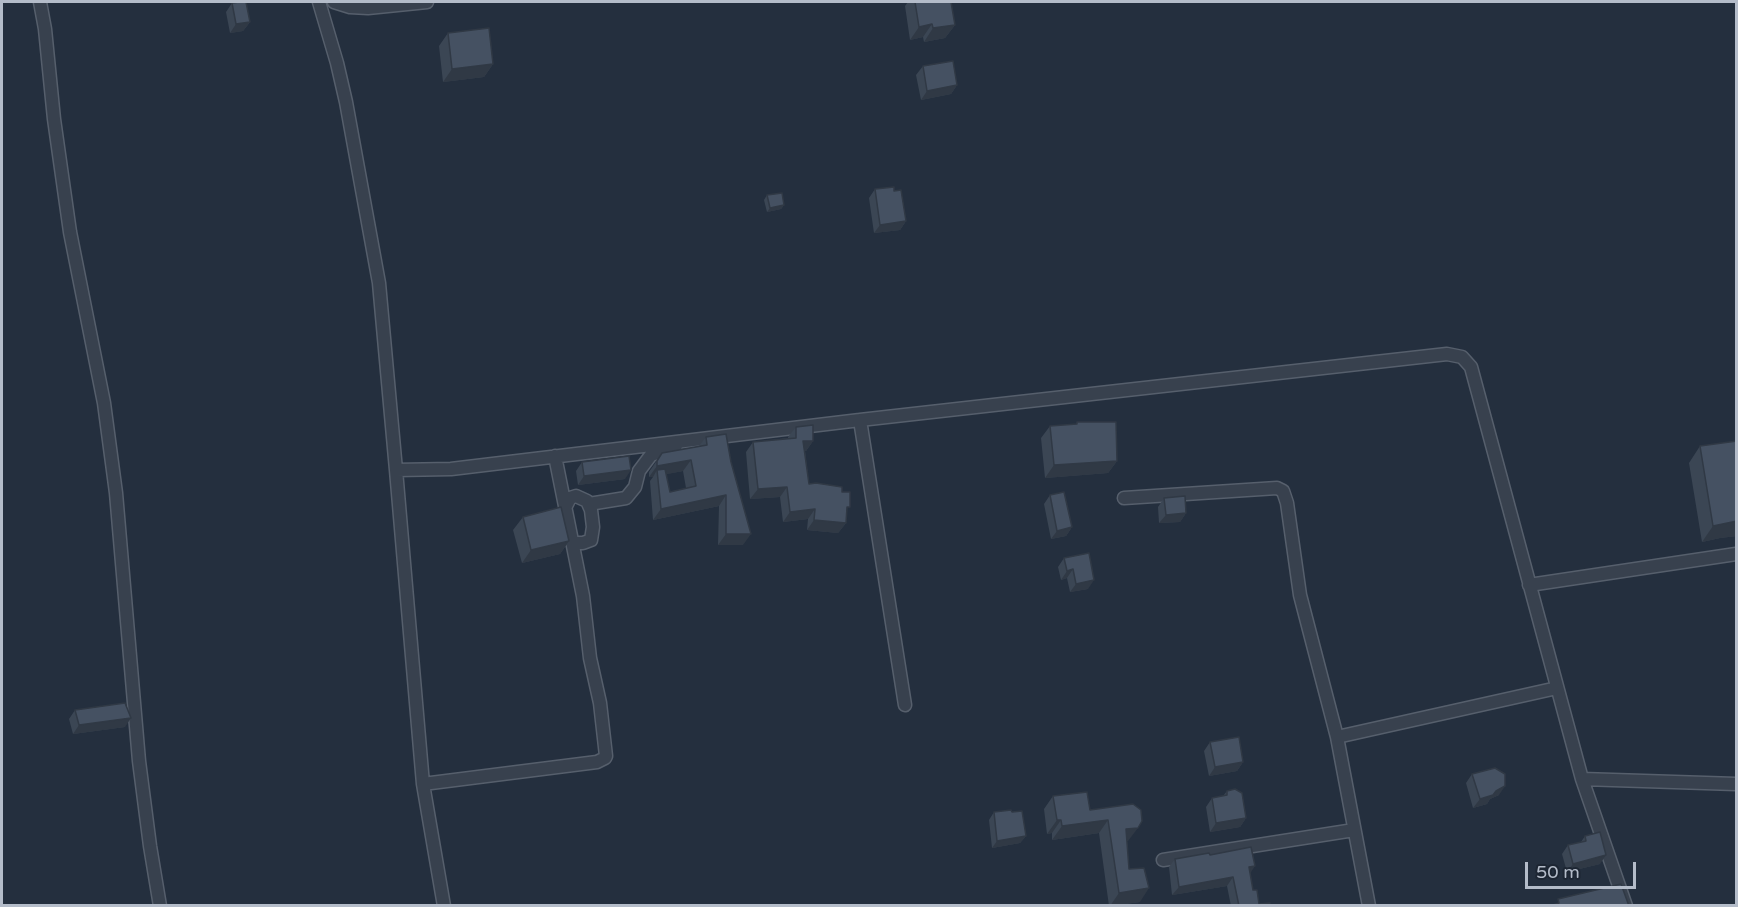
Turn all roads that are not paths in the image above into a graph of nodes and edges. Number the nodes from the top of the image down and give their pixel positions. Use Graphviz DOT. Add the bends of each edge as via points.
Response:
graph roads {
  1 [pos="40,2"];
  2 [pos="319,2"];
  3 [pos="334,2"];
  4 [pos="427,2"];
  5 [pos="860,420"];
  6 [pos="688,440"];
  7 [pos="555,456"];
  8 [pos="396,470"];
  9 [pos="1124,498"];
  10 [pos="589,504"];
  11 [pos="565,508"];
  12 [pos="572,543"];
  13 [pos="1737,555"];
  14 [pos="1530,585"];
  15 [pos="1557,688"];
  16 [pos="905,705"];
  17 [pos="1337,737"];
  18 [pos="1582,779"];
  19 [pos="423,784"];
  20 [pos="1737,784"];
  21 [pos="1354,830"];
  22 [pos="1163,860"];
  23 [pos="160,906"];
  24 [pos="444,906"];
  25 [pos="1369,906"];
  26 [pos="1626,906"];
  1 -- 23 [label="street" via="70,231 104,403 116,493 139,761"];
  2 -- 8 [label="street" via="346,102 379,283"];
  3 -- 4 [label="street" via="368,8"];
  5 -- 6 [label="street"];
  5 -- 14 [label="street" via="1447,354 1462,357 1471,367"];
  5 -- 16 [label="street"];
  6 -- 7 [label="street"];
  6 -- 10 [label="street" via="651,455 626,498"];
  7 -- 8 [label="street" via="451,469"];
  7 -- 11 [label="street"];
  8 -- 19 [label="street"];
  9 -- 17 [label="street" via="1277,488 1283,491 1300,595"];
  10 -- 11 [label="street" via="576,496 570,498"];
  10 -- 12 [label="street" via="591,540"];
  11 -- 12 [label="street"];
  12 -- 19 [label="street" via="600,703 605,758"];
  13 -- 14 [label="street"];
  14 -- 15 [label="street"];
  15 -- 17 [label="street"];
  15 -- 18 [label="street"];
  17 -- 21 [label="street"];
  18 -- 20 [label="street"];
  18 -- 26 [label="street"];
  19 -- 24 [label="street"];
  21 -- 22 [label="street"];
  21 -- 25 [label="street"];
}
